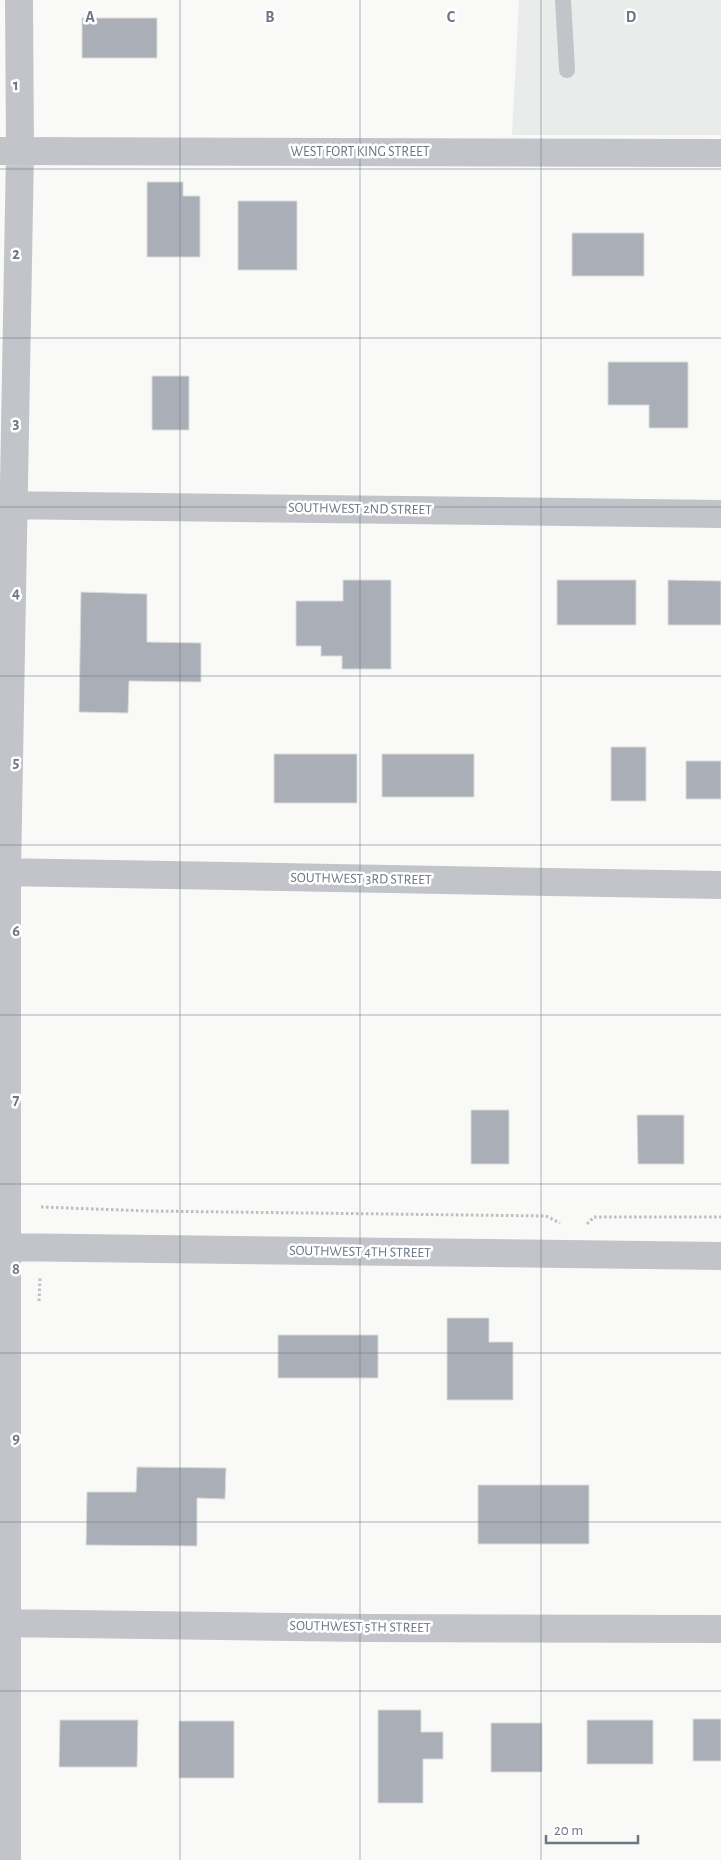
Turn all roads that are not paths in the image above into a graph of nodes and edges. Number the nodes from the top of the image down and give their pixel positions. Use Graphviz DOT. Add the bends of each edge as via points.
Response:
graph roads {
  1 [pos="19,0"];
  2 [pos="563,0"];
  3 [pos="567,70"];
  4 [pos="10,151"];
  5 [pos="721,153"];
  6 [pos="7,505"];
  7 [pos="721,514"];
  8 [pos="3,872"];
  9 [pos="721,885"];
  10 [pos="3,1247"];
  11 [pos="721,1256"];
  12 [pos="4,1623"];
  13 [pos="721,1629"];
  14 [pos="7,1860"];
  1 -- 4 [label="street"];
  2 -- 3 [label="lane"];
  4 -- 5 [label="street, WEST FORT KING STREET"];
  4 -- 6 [label="street"];
  6 -- 7 [label="street, SOUTHWEST 2ND STREET"];
  6 -- 8 [label="street"];
  8 -- 9 [label="street, SOUTHWEST 3RD STREET"];
  8 -- 10 [label="street"];
  10 -- 11 [label="street, SOUTHWEST 4TH STREET"];
  10 -- 12 [label="street"];
  12 -- 13 [label="street, SOUTHWEST 5TH STREET"];
  12 -- 14 [label="street"];
}
